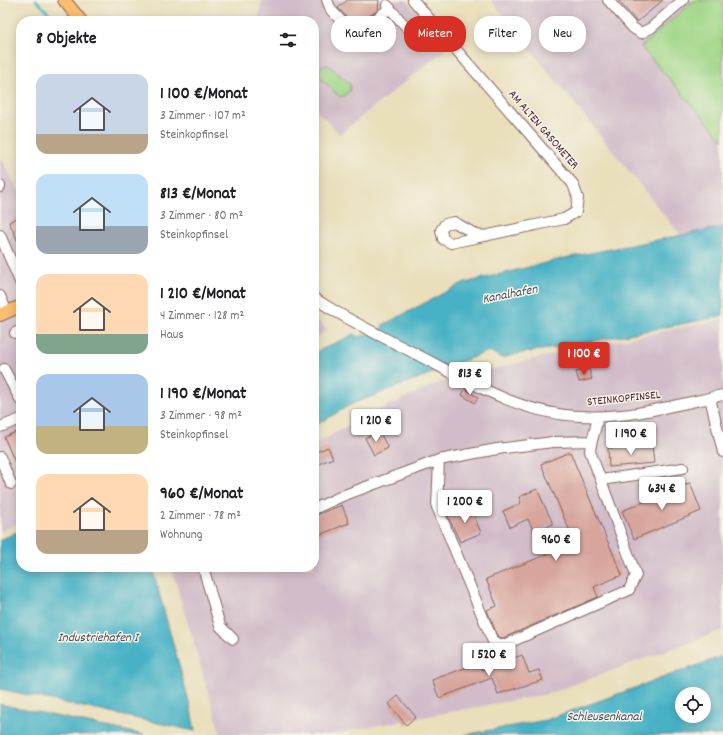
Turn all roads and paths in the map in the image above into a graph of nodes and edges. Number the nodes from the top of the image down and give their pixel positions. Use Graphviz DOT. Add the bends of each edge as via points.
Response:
graph roads {
  1 [pos="64,0"];
  2 [pos="327,0"];
  3 [pos="413,0"];
  4 [pos="608,0"];
  5 [pos="683,0"];
  6 [pos="77,16"];
  7 [pos="427,16"];
  8 [pos="404,23"];
  9 [pos="458,52"];
  10 [pos="0,235"];
  11 [pos="486,236"];
  12 [pos="16,272"];
  13 [pos="0,296"];
  14 [pos="319,301"];
  15 [pos="16,308"];
  16 [pos="3,314"];
  17 [pos="4,370"];
  18 [pos="16,392"];
  19 [pos="723,395"];
  20 [pos="710,398"];
  21 [pos="597,417"];
  22 [pos="16,421"];
  23 [pos="0,427"];
  24 [pos="591,441"];
  25 [pos="723,452"];
  26 [pos="0,457"];
  27 [pos="438,460"];
  28 [pos="683,468"];
  29 [pos="601,480"];
  30 [pos="11,484"];
  31 [pos="319,507"];
  32 [pos="204,572"];
  33 [pos="233,639"];
  34 [pos="493,642"];
  35 [pos="499,656"];
  1 -- 6 [label="main road"];
  2 -- 8 [label="street" via="331,10 355,36 389,7"];
  3 -- 7 [label="street, AM ALTEN GASOMETER"];
  4 -- 5 [label="street" via="633,28 641,33 651,28"];
  9 -- 11 [label="street, AM ALTEN GASOMETER" via="573,184 578,195 576,212 568,218"];
  10 -- 12 [label="street"];
  13 -- 16 [label="street"];
  14 -- 21 [label="street, STEINKOPFINSEL" via="505,399 560,414"];
  15 -- 16 [label="main road"];
  17 -- 18 [label="street"];
  19 -- 20 [label="street, STEINKOPFINSEL"];
  20 -- 21 [label="street, STEINKOPFINSEL" via="640,412"];
  20 -- 25 [label="street"];
  21 -- 24 [label="street" via="597,426"];
  22 -- 23 [label="street"];
  24 -- 27 [label="street" via="553,442"];
  24 -- 29 [label="street" via="590,451"];
  26 -- 30 [label="street"];
  27 -- 31 [label="street"];
  27 -- 34 [label="street" via="437,507"];
  28 -- 29 [label="street"];
  29 -- 34 [label="street" via="636,575 629,590 504,645"];
  32 -- 33 [label="street" via="220,626"];
  34 -- 35 [label="street"];
}
